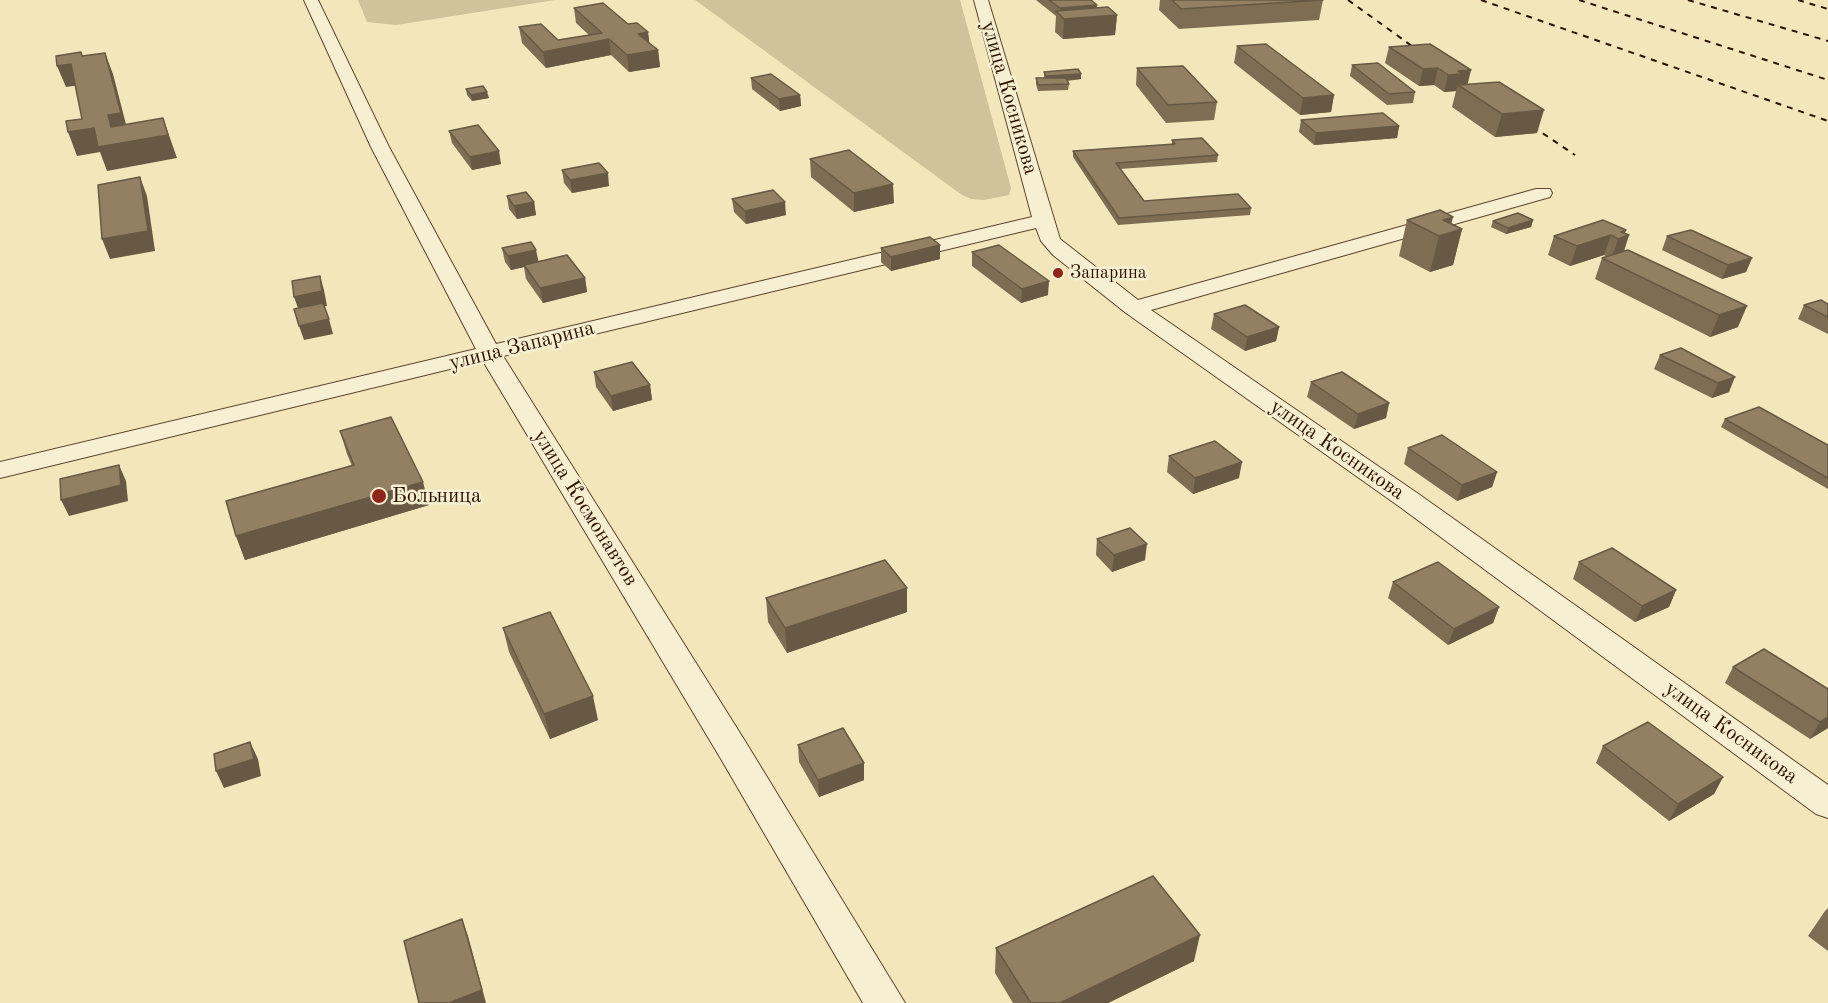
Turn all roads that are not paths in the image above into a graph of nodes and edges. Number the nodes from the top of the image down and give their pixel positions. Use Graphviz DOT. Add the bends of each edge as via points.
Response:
graph roads {
  1 [pos="311,0"];
  2 [pos="981,0"];
  3 [pos="1543,193"];
  4 [pos="1043,220"];
  5 [pos="1134,308"];
  6 [pos="490,354"];
  7 [pos="0,470"];
  8 [pos="1828,804"];
  9 [pos="885,1003"];
  1 -- 6 [label="street, улица Космонавтов" via="380,147"];
  2 -- 4 [label="street, улица Косникова"];
  3 -- 5 [label="street"];
  4 -- 5 [label="street, улица Косникова" via="1051,241 1060,251"];
  4 -- 6 [label="street, улица Запарина"];
  5 -- 8 [label="street, улица Косникова" via="1410,501"];
  6 -- 7 [label="street, улица Запарина"];
  6 -- 9 [label="street, улица Космонавтов"];
}
